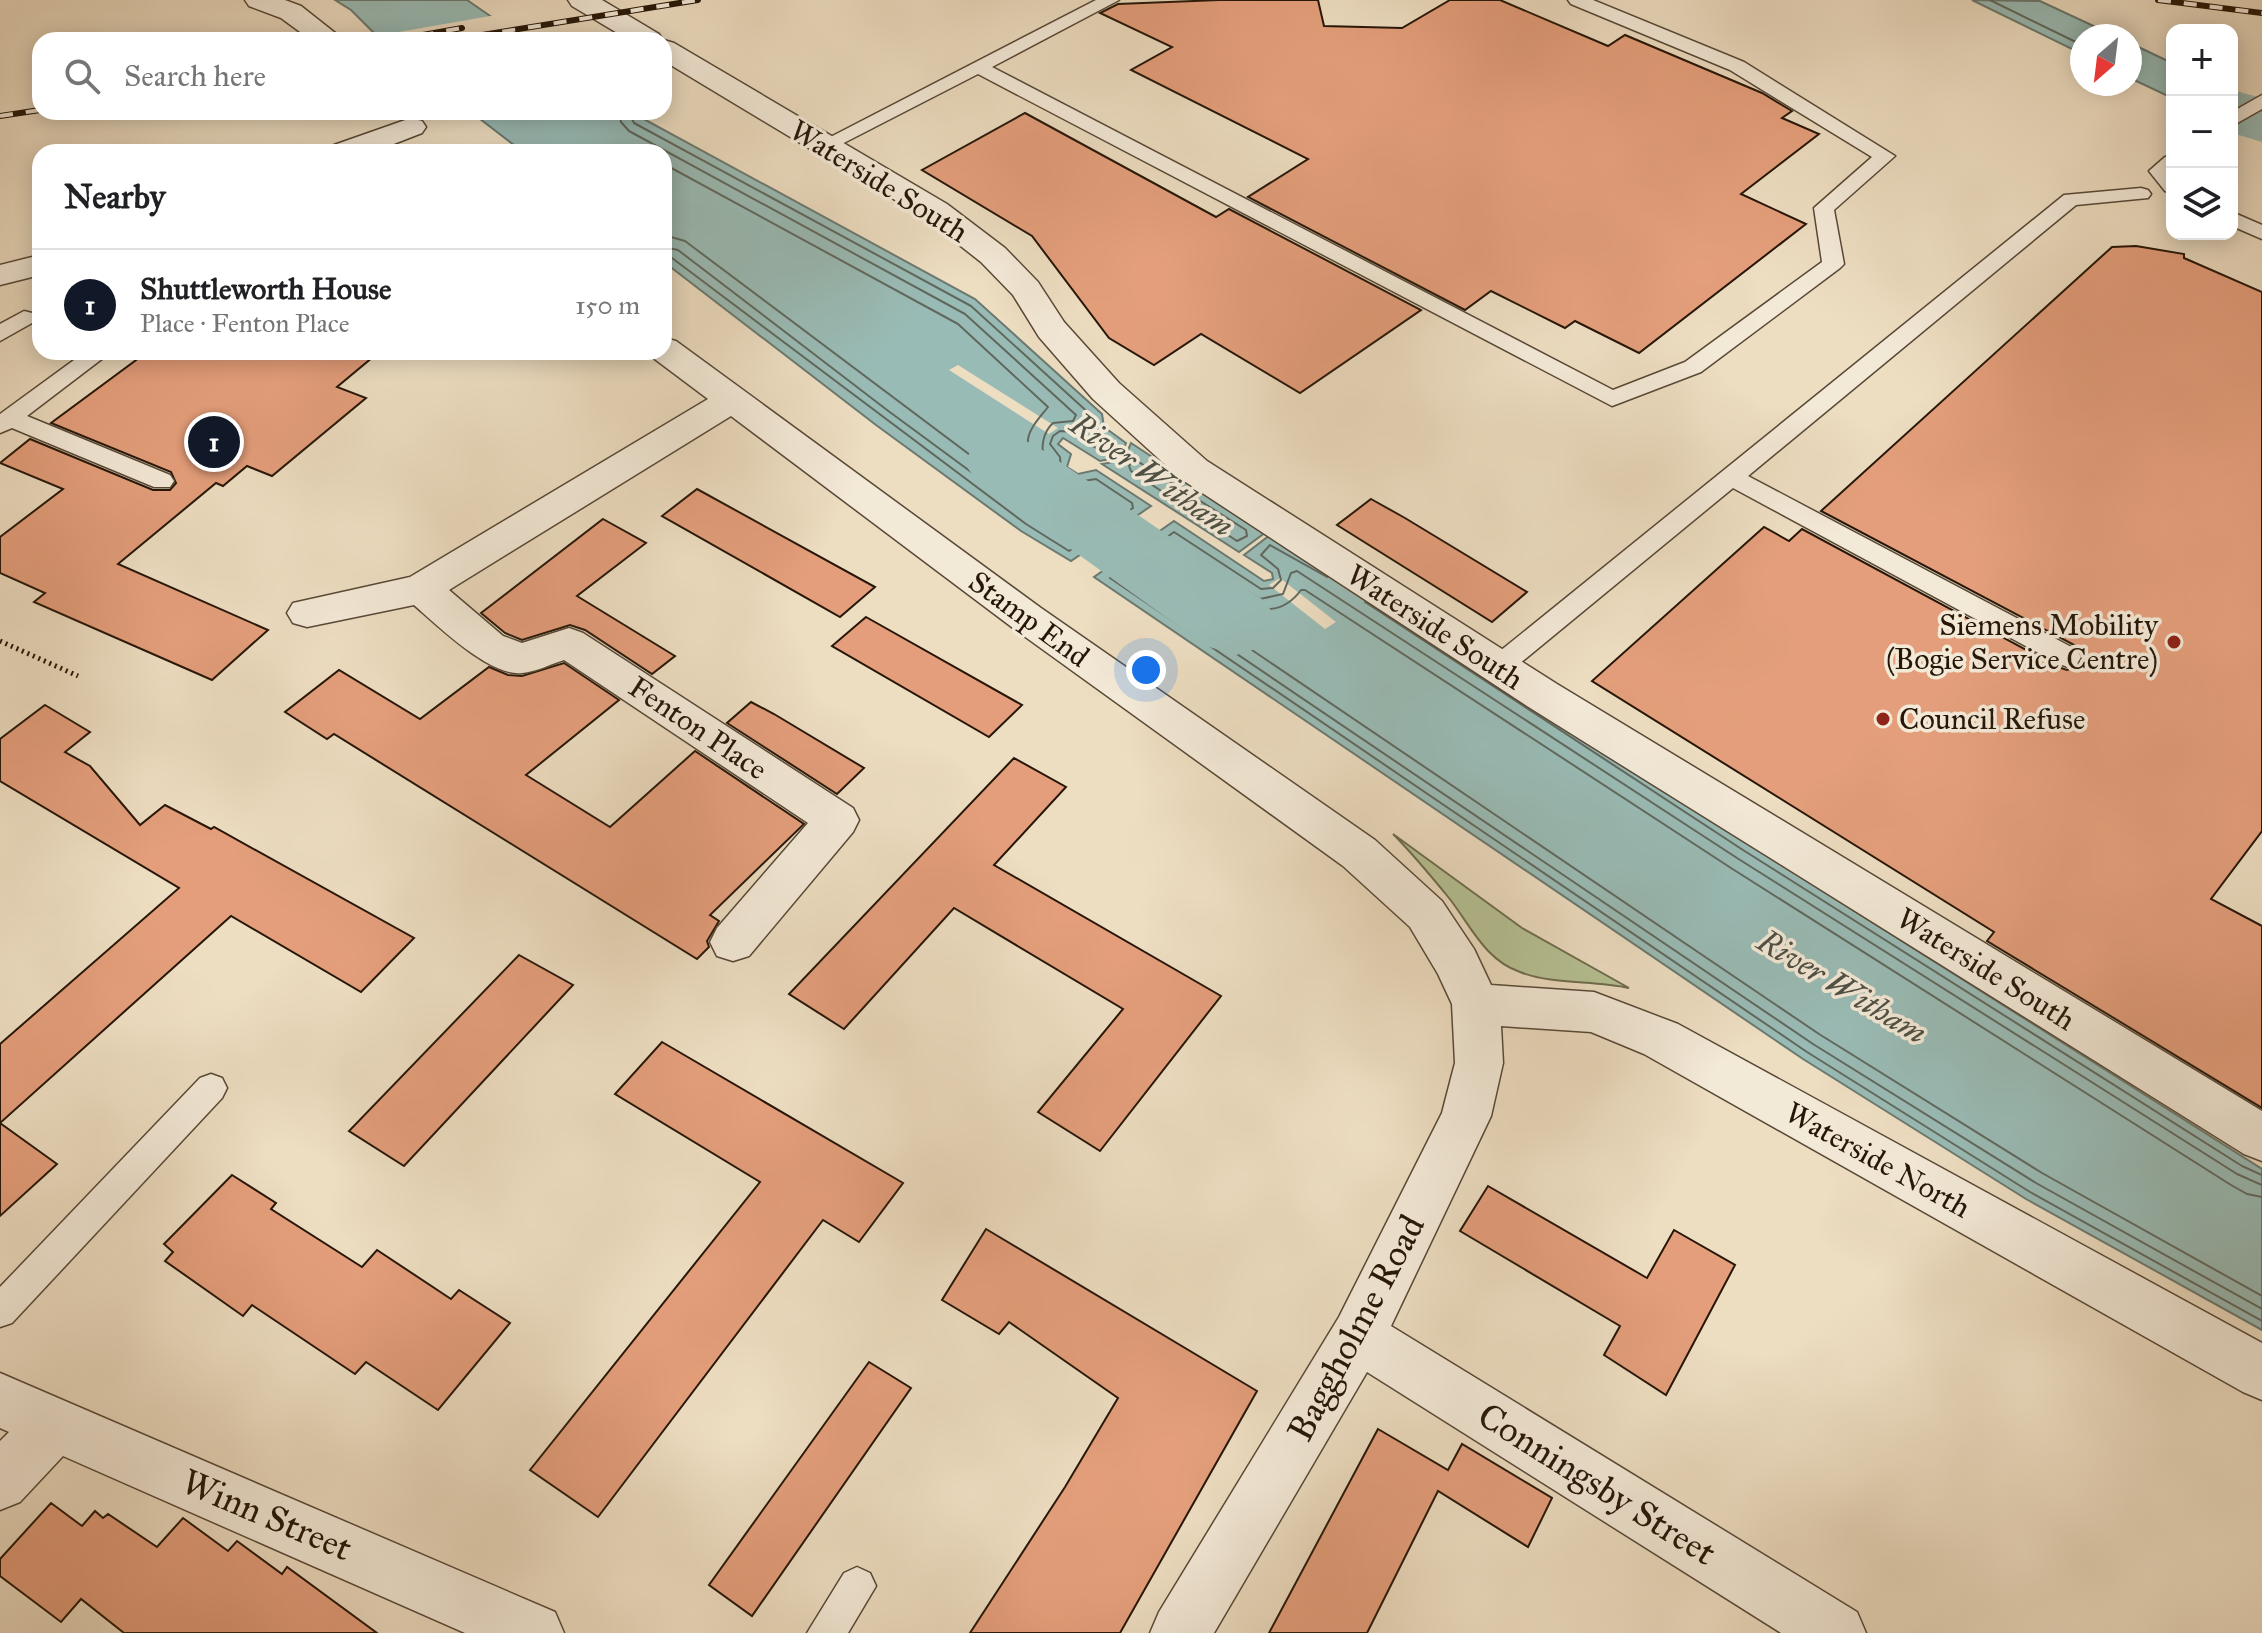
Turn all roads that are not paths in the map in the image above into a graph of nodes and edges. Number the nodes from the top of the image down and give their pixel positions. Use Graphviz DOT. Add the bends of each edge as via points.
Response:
graph roads {
  1 [pos="259,0"];
  2 [pos="582,0"];
  3 [pos="1110,0"];
  4 [pos="1577,0"];
  5 [pos="319,32"];
  6 [pos="636,32"];
  7 [pos="672,54"];
  8 [pos="978,67"];
  9 [pos="2261,102"];
  10 [pos="2238,116"];
  11 [pos="405,120"];
  12 [pos="360,144"];
  13 [pos="427,144"];
  14 [pos="825,145"];
  15 [pos="2141,194"];
  16 [pos="2238,221"];
  17 [pos="2262,233"];
  18 [pos="32,267"];
  19 [pos="0,275"];
  20 [pos="24,318"];
  21 [pos="0,334"];
  22 [pos="672,355"];
  23 [pos="89,360"];
  24 [pos="730,401"];
  25 [pos="5,421"];
  26 [pos="1731,477"];
  27 [pos="162,481"];
  28 [pos="421,589"];
  29 [pos="307,613"];
  30 [pos="2068,657"];
  31 [pos="1498,667"];
  32 [pos="733,942"];
  33 [pos="1476,1004"];
  34 [pos="211,1088"];
  35 [pos="2262,1138"];
  36 [pos="0,1311"];
  37 [pos="1358,1336"];
  38 [pos="2262,1373"];
  39 [pos="0,1400"];
  40 [pos="55,1424"];
  41 [pos="0,1482"];
  42 [pos="857,1586"];
  43 [pos="510,1628"];
  44 [pos="826,1633"];
  45 [pos="1180,1633"];
  46 [pos="1836,1633"];
  1 -- 5 [label="street" via="291,12"];
  2 -- 6 [label="street"];
  3 -- 8 [label="lane"];
  4 -- 8 [label="lane" via="1737,66 1885,156 1824,208 1833,264 1693,367 1612,399"];
  7 -- 14 [label="street, Waterside South"];
  8 -- 14 [label="lane"];
  9 -- 10 [label="lane"];
  11 -- 12 [label="street"];
  11 -- 13 [label="street"];
  14 -- 31 [label="street, Waterside South" via="936,211 993,255 1106,391 1194,470"];
  15 -- 26 [label="lane" via="2071,199"];
  16 -- 17 [label="lane"];
  18 -- 19 [label="street"];
  20 -- 21 [label="lane"];
  22 -- 24 [label="street, Stamp End"];
  23 -- 25 [label="lane"];
  24 -- 28 [label="street"];
  24 -- 33 [label="street, Stamp End" via="1359,853 1426,914"];
  25 -- 27 [label="lane"];
  26 -- 30 [label="lane"];
  26 -- 31 [label="lane"];
  28 -- 29 [label="street"];
  28 -- 32 [label="street, Fenton Place" via="489,646 520,659 569,643 837,820"];
  31 -- 35 [label="street, Waterside South"];
  33 -- 37 [label="street, Baggholme Road" via="1479,1063 1466,1116"];
  33 -- 38 [label="street, Waterside North" via="1594,1012 1661,1039"];
  34 -- 36 [label="lane"];
  37 -- 45 [label="street, Baggholme Road"];
  37 -- 46 [label="street, Conningsby Street"];
  39 -- 40 [label="street, Winn Street"];
  40 -- 41 [label="street"];
  40 -- 43 [label="street, Winn Street"];
  42 -- 44 [label="lane"];
}
